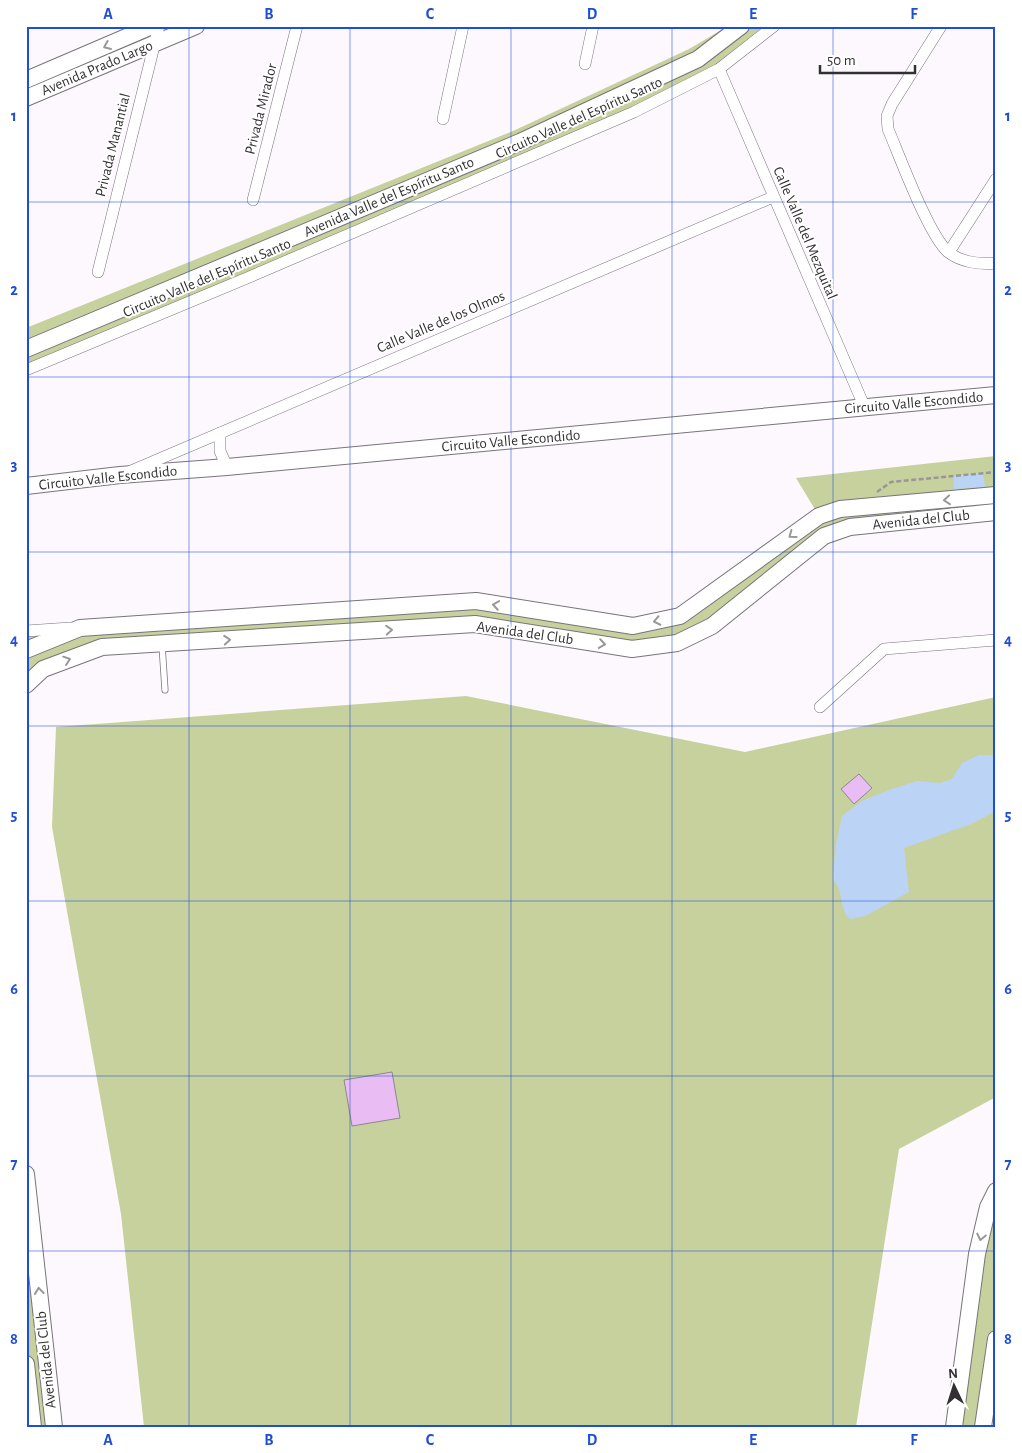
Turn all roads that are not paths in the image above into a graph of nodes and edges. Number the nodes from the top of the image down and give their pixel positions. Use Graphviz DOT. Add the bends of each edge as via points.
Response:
graph roads {
  1 [pos="152,26"];
  2 [pos="159,26"];
  3 [pos="196,26"];
  4 [pos="297,26"];
  5 [pos="463,26"];
  6 [pos="593,26"];
  7 [pos="741,26"];
  8 [pos="774,26"];
  9 [pos="941,26"];
  10 [pos="153,45"];
  11 [pos="585,64"];
  12 [pos="719,69"];
  13 [pos="26,80"];
  14 [pos="26,98"];
  15 [pos="443,119"];
  16 [pos="996,180"];
  17 [pos="773,197"];
  18 [pos="253,200"];
  19 [pos="948,252"];
  20 [pos="996,263"];
  21 [pos="98,272"];
  22 [pos="26,350"];
  23 [pos="26,370"];
  24 [pos="996,395"];
  25 [pos="865,408"];
  26 [pos="220,433"];
  27 [pos="227,467"];
  28 [pos="120,475"];
  29 [pos="26,486"];
  30 [pos="996,495"];
  31 [pos="874,506"];
  32 [pos="996,512"];
  33 [pos="873,525"];
  34 [pos="100,626"];
  35 [pos="80,628"];
  36 [pos="26,631"];
  37 [pos="996,640"];
  38 [pos="162,644"];
  39 [pos="102,647"];
  40 [pos="26,650"];
  41 [pos="26,685"];
  42 [pos="165,690"];
  43 [pos="820,707"];
  44 [pos="26,1174"];
  45 [pos="996,1191"];
  46 [pos="996,1339"];
  47 [pos="26,1364"];
  48 [pos="52,1408"];
  49 [pos="31,1409"];
  50 [pos="33,1427"];
  51 [pos="54,1427"];
  52 [pos="954,1427"];
  53 [pos="983,1427"];
  1 -- 13 [label="street, Avenida Prado Largo, one-way"];
  2 -- 10 [label="street, Privada Manantial"];
  3 -- 10 [label="street, Avenida Prado Largo"];
  4 -- 18 [label="street, Privada Mirador"];
  5 -- 15 [label="street"];
  6 -- 11 [label="street"];
  7 -- 22 [label="street, Avenida Valle del Espíritu Santo" via="698,59 520,142"];
  8 -- 12 [label="street, Circuito Valle del Espíritu Santo"];
  9 -- 19 [label="street" via="887,116 888,129 933,231"];
  10 -- 14 [label="street, Avenida Prado Largo"];
  10 -- 21 [label="street, Privada Manantial"];
  12 -- 17 [label="street, Calle Valle del Mezquital"];
  12 -- 23 [label="street, Circuito Valle del Espíritu Santo" via="634,112"];
  16 -- 19 [label="street"];
  17 -- 25 [label="street, Calle Valle del Mezquital"];
  17 -- 26 [label="street, Calle Valle de los Olmos"];
  19 -- 20 [label="street" via="968,262"];
  24 -- 25 [label="street, Circuito Valle Escondido"];
  25 -- 27 [label="street, Circuito Valle Escondido"];
  26 -- 27 [label="street" via="220,450"];
  26 -- 28 [label="street, Calle Valle de los Olmos"];
  27 -- 28 [label="street, Circuito Valle Escondido"];
  28 -- 29 [label="street, Circuito Valle Escondido"];
  30 -- 31 [label="street, Avenida del Club, one-way"];
  31 -- 33 [label="street"];
  31 -- 34 [label="street, Avenida del Club, one-way" via="840,509 819,516 680,616 633,626 476,601"];
  32 -- 33 [label="street, Avenida del Club"];
  38 -- 33 [label="street, Avenida del Club, one-way" via="475,624 632,649 677,644 712,626 824,536 850,527"];
  34 -- 35 [label="street, Avenida del Club"];
  34 -- 39 [label="street"];
  35 -- 36 [label="street, Avenida del Club"];
  35 -- 40 [label="street, Avenida del Club"];
  37 -- 43 [label="street" via="884,649"];
  38 -- 39 [label="street, Avenida del Club"];
  38 -- 42 [label="lane"];
  41 -- 39 [label="street, Avenida del Club, one-way" via="43,669"];
  48 -- 44 [label="street, Avenida del Club, one-way"];
  45 -- 52 [label="street, one-way" via="988,1207 977,1254"];
  46 -- 53 [label="street"];
  47 -- 49 [label="street, Avenida del Club"];
  48 -- 49 [label="street"];
  48 -- 51 [label="street, Avenida del Club"];
  49 -- 50 [label="street, Avenida del Club"];
}
